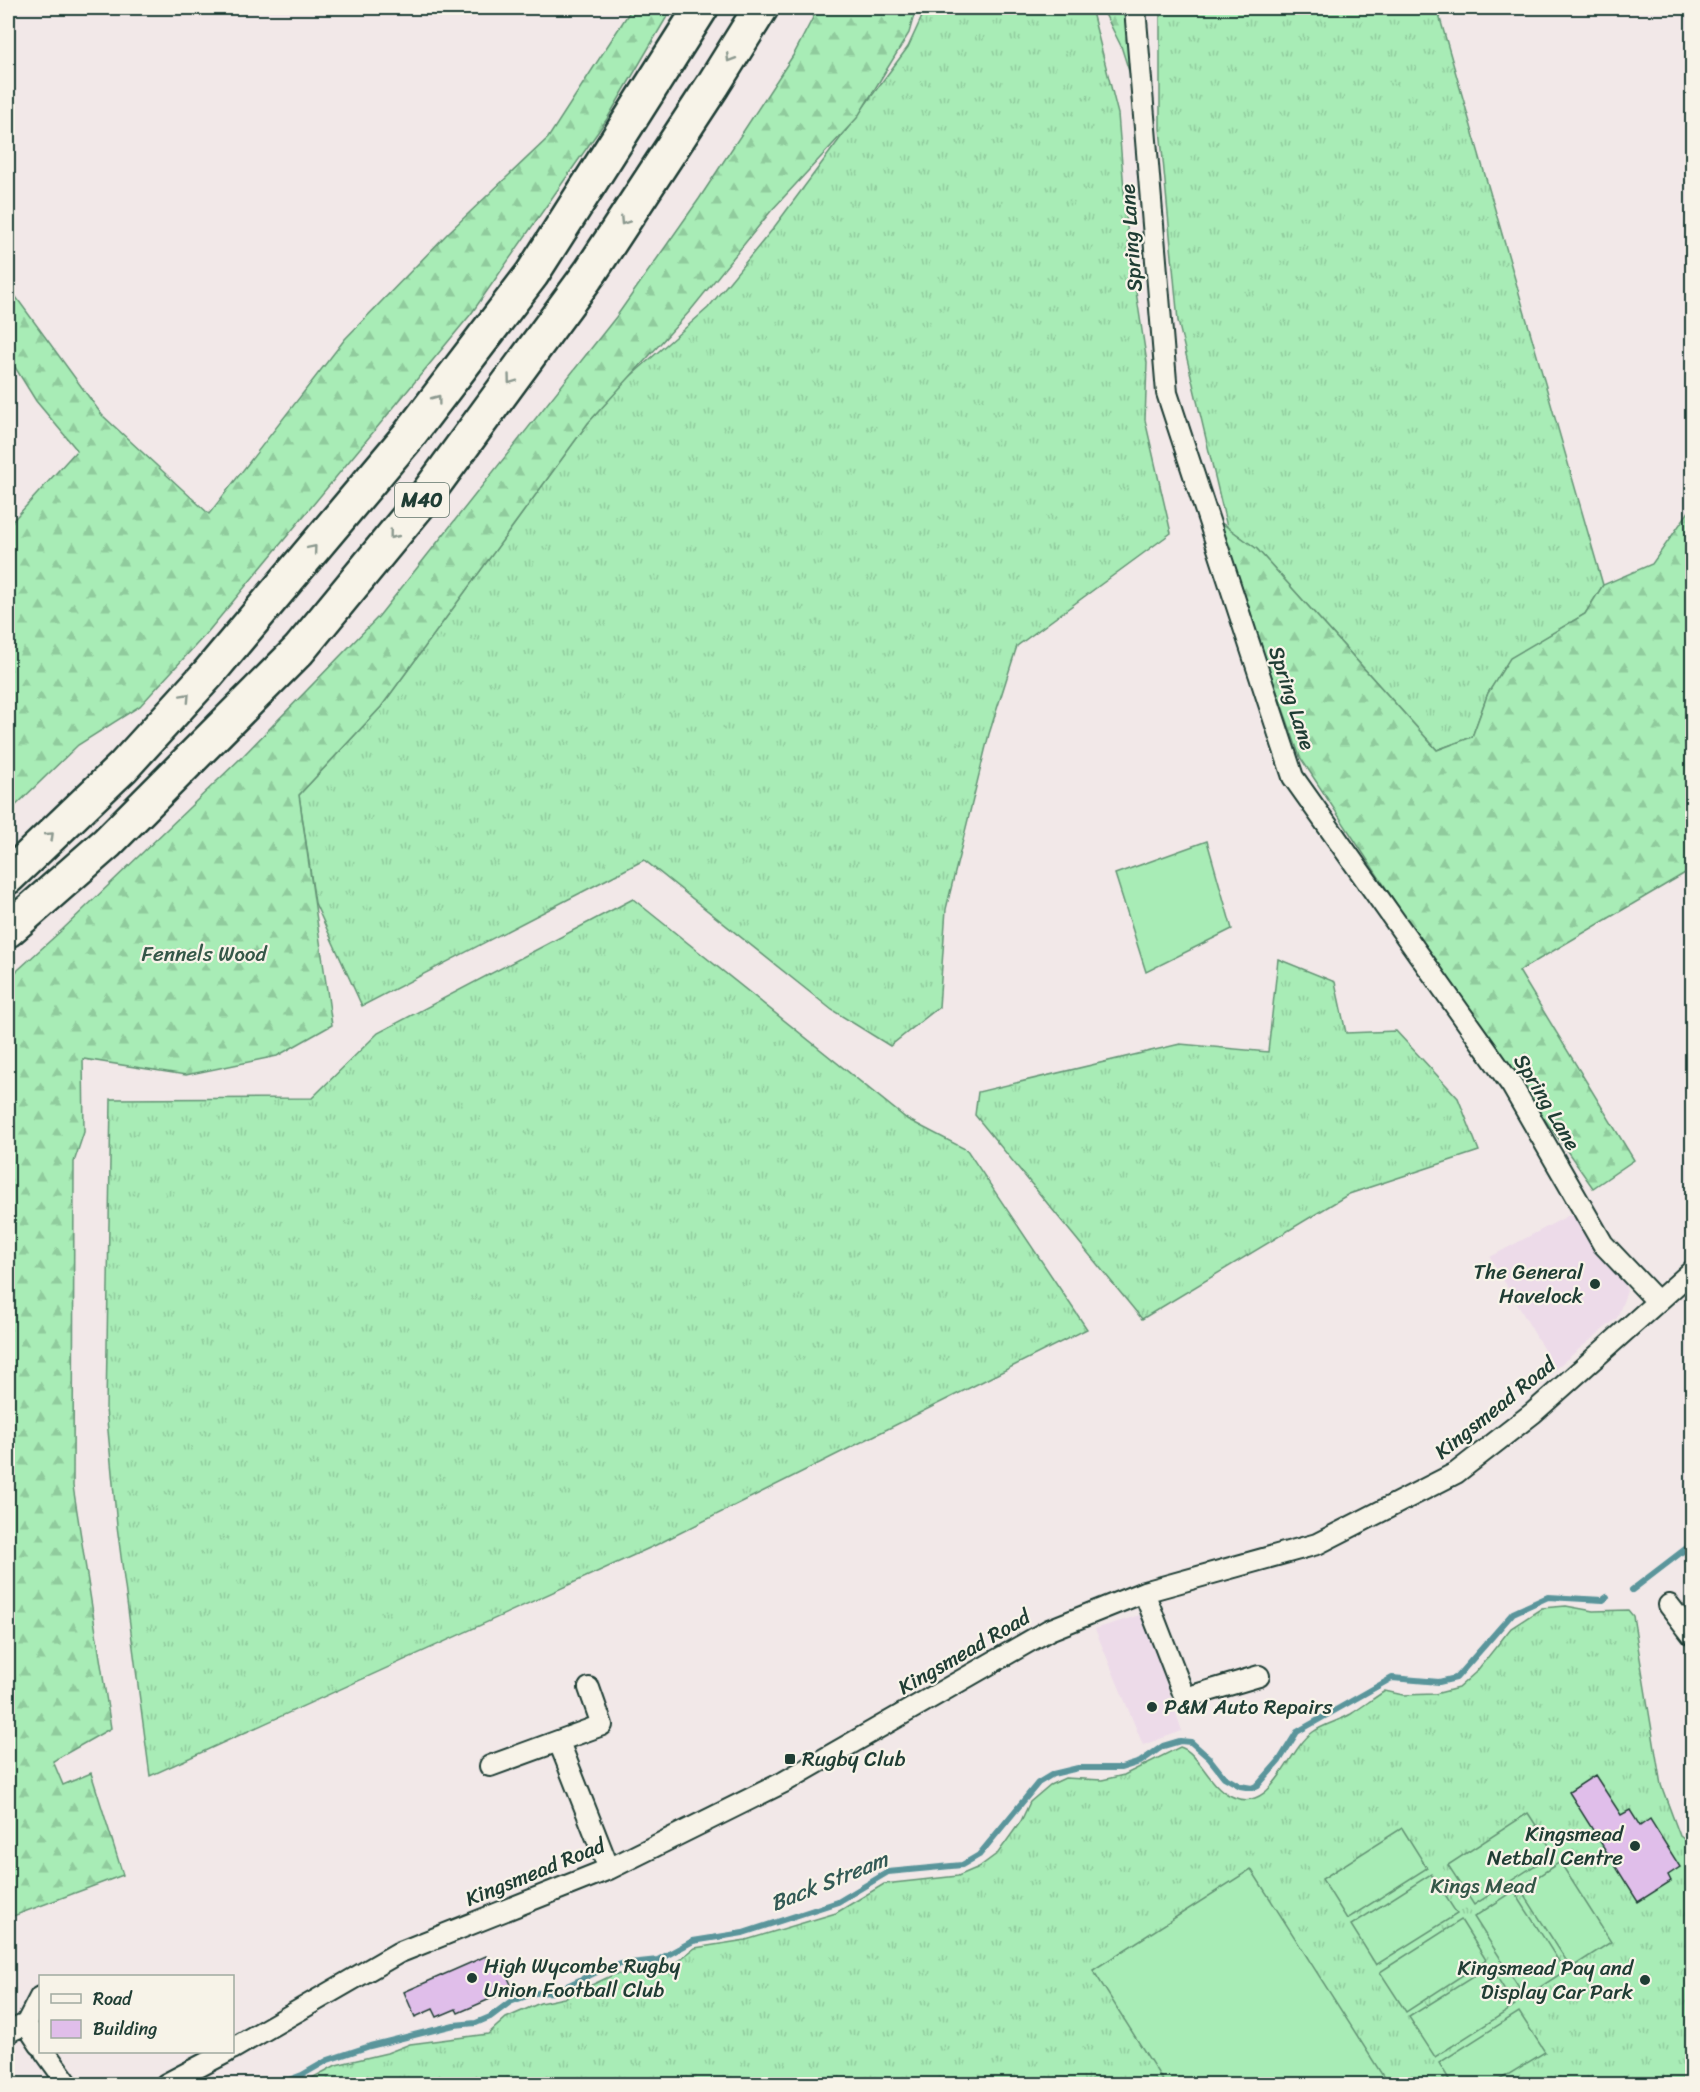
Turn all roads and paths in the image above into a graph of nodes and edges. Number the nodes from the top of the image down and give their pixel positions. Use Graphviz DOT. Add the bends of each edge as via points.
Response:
graph roads {
  1 [pos="701,8"];
  2 [pos="761,8"];
  3 [pos="1135,8"];
  4 [pos="8,877"];
  5 [pos="8,930"];
  6 [pos="1692,1271"];
  7 [pos="1657,1301"];
  8 [pos="1144,1592"];
  9 [pos="1669,1605"];
  10 [pos="1692,1635"];
  11 [pos="1259,1676"];
  12 [pos="589,1688"];
  13 [pos="559,1742"];
  14 [pos="490,1766"];
  15 [pos="609,1869"];
  16 [pos="39,1999"];
  17 [pos="26,2024"];
  18 [pos="8,2032"];
  19 [pos="39,2044"];
  20 [pos="234,2048"];
  21 [pos="46,2053"];
  22 [pos="225,2053"];
  23 [pos="68,2085"];
  24 [pos="166,2085"];
  4 -- 1 [label="highway, M40, one-way" via="123,767 207,675 409,435 532,274"];
  2 -- 5 [label="highway, M40, one-way" via="591,271 410,515 276,675 107,843"];
  3 -- 7 [label="street, Spring Lane" via="1167,393 1293,777 1512,1086 1602,1244"];
  6 -- 7 [label="street, Kingsmead Road"];
  7 -- 8 [label="street, Kingsmead Road" via="1533,1413 1456,1473 1317,1545"];
  8 -- 11 [label="street" via="1185,1698"];
  8 -- 15 [label="street, Kingsmead Road" via="1049,1630 784,1782"];
  9 -- 10 [label="street"];
  12 -- 13 [label="street" via="602,1725"];
  13 -- 14 [label="street"];
  13 -- 15 [label="street"];
  15 -- 20 [label="street, Kingsmead Road" via="398,1953"];
  16 -- 17 [label="street"];
  17 -- 18 [label="street"];
  17 -- 19 [label="street"];
  21 -- 23 [label="street"];
  22 -- 24 [label="street"];
}
